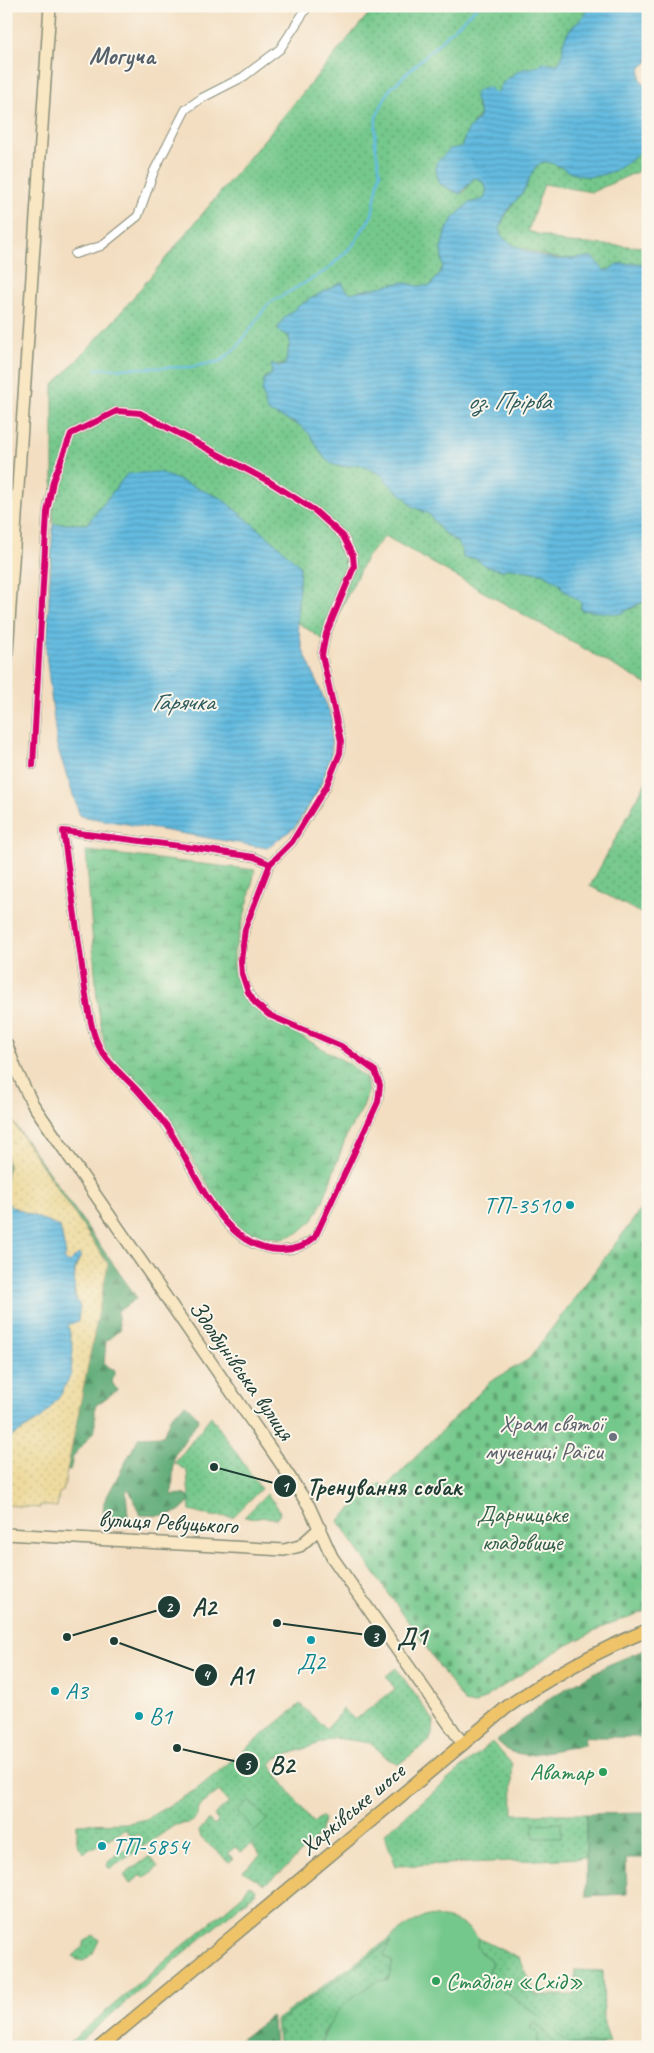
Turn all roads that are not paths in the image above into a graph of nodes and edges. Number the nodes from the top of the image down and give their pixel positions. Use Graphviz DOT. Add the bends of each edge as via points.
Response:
graph roads {
  1 [pos="50,6"];
  2 [pos="308,6"];
  3 [pos="75,254"];
  4 [pos="6,667"];
  5 [pos="33,766"];
  6 [pos="270,864"];
  7 [pos="6,1043"];
  8 [pos="320,1528"];
  9 [pos="6,1534"];
  10 [pos="648,1630"];
  11 [pos="463,1744"];
  12 [pos="100,2047"];
  1 -- 4 [label="street"];
  2 -- 3 [label="street" via="280,50 243,77 186,109 154,171 138,216 101,246"];
  5 -- 6 [label="street" via="47,512 53,481 71,434 117,411 140,413 270,482 314,510 343,536 353,556 354,567 326,634 322,655 341,741 340,753 326,787 292,842"];
  6 -- 6 [label="street" via="245,928 241,961 248,992 269,1015 341,1046 357,1057 375,1070 380,1085 378,1102 315,1237 306,1245 292,1250 260,1247 239,1235 225,1221 205,1194 166,1125 101,1054 85,989 63,831 195,848 254,858"];
  7 -- 8 [label="street, Здолбунівська вулиця" via="32,1103 260,1433"];
  8 -- 9 [label="street, вулиця Ревуцького" via="300,1546 284,1550"];
  8 -- 11 [label="street, Здолбунівська вулиця" via="332,1557"];
  10 -- 11 [label="main road, Харківське шосе" via="558,1673"];
  11 -- 12 [label="main road, Харківське шосе"];
}
